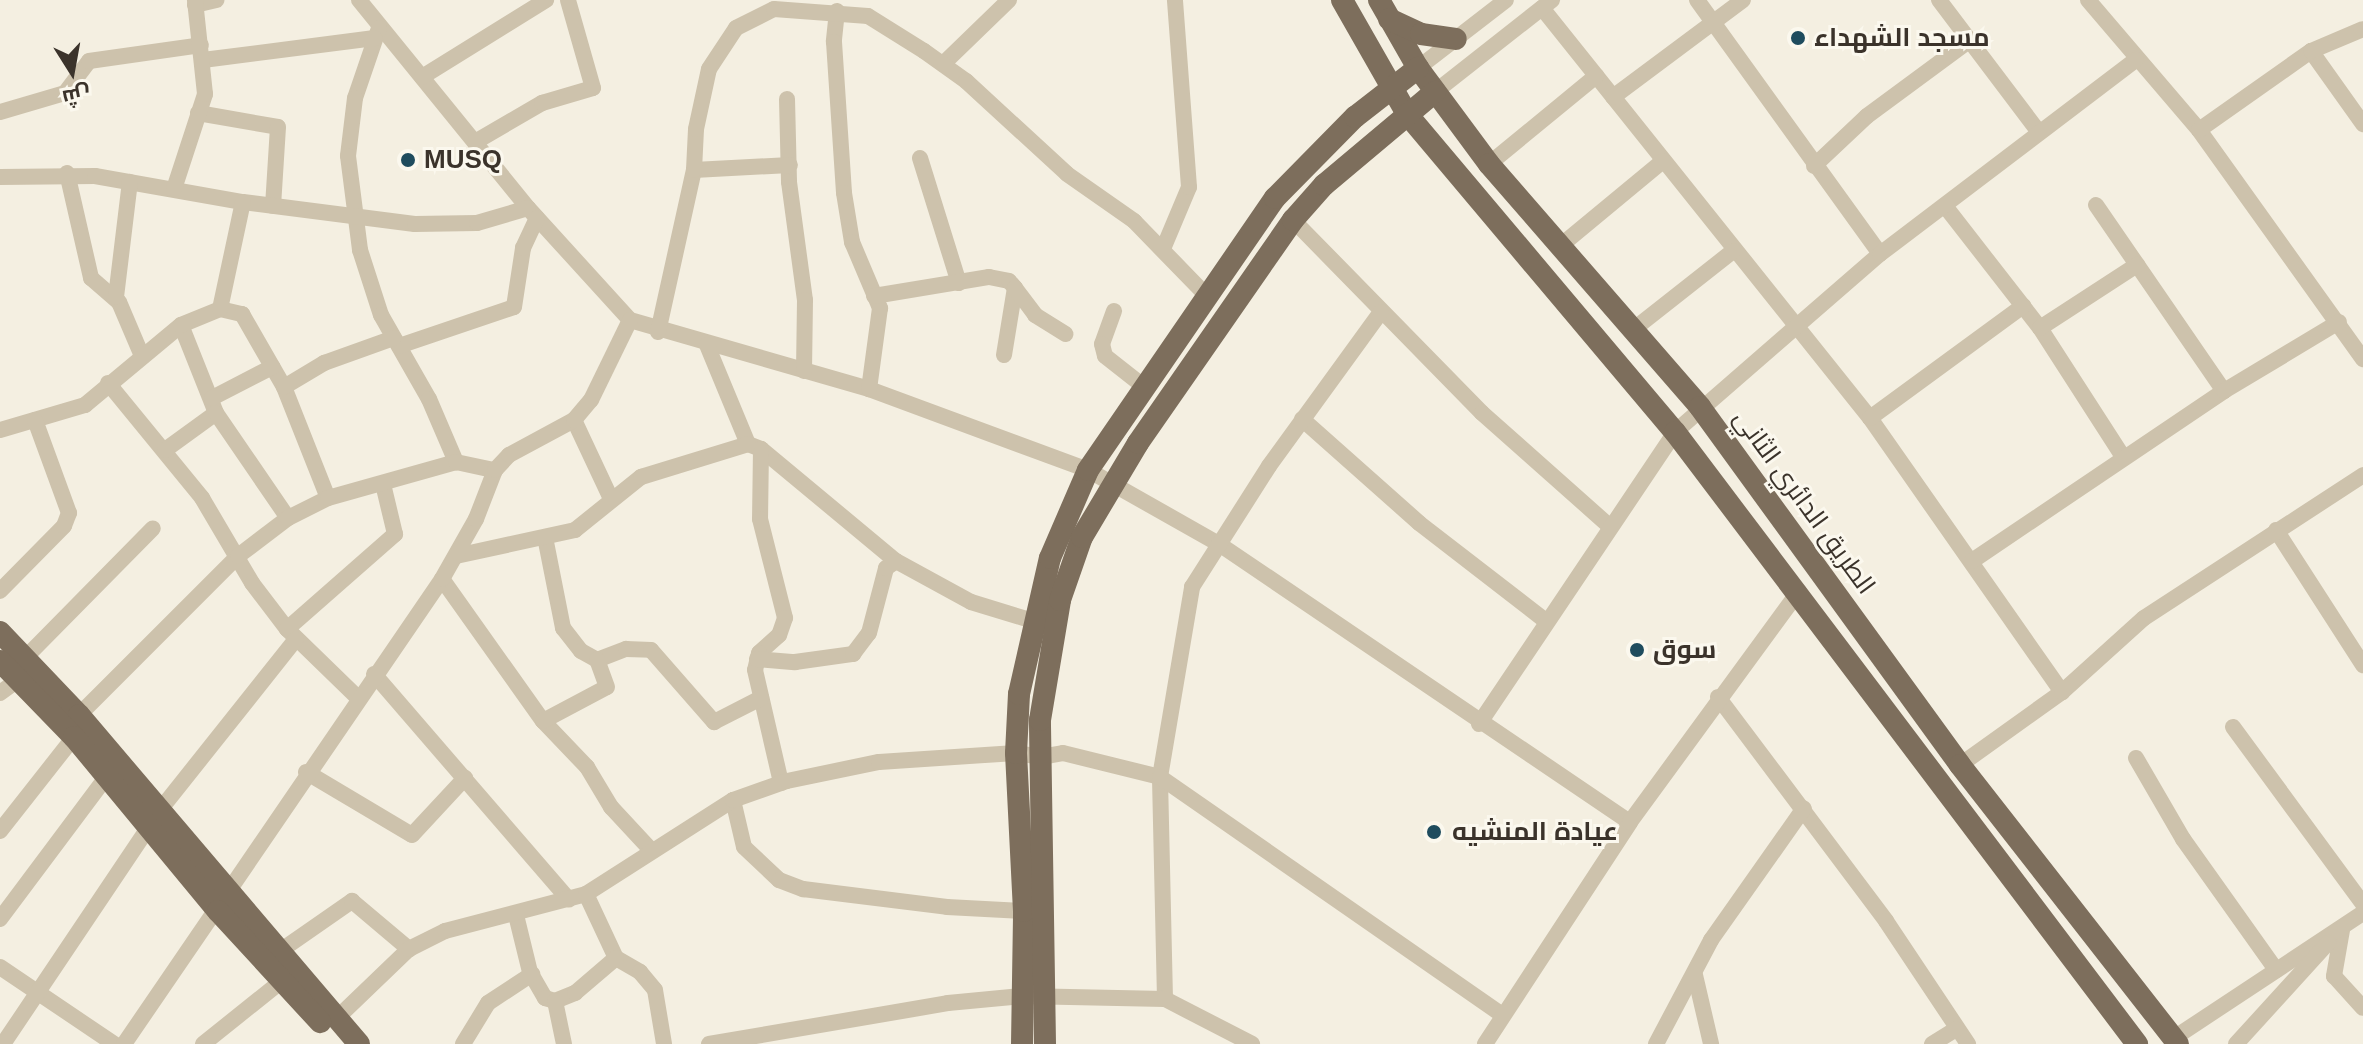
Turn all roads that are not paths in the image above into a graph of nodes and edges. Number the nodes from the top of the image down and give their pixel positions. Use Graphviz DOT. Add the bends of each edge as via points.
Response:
graph roads {
  1 [pos="216,0"];
  2 [pos="543,0"];
  3 [pos="568,0"];
  4 [pos="1009,0"];
  5 [pos="1175,0"];
  6 [pos="1342,0"];
  7 [pos="1506,0"];
  8 [pos="1697,0"];
  9 [pos="1743,0"];
  10 [pos="1939,0"];
  11 [pos="2088,0"];
  12 [pos="195,3"];
  13 [pos="368,3"];
  14 [pos="1547,4"];
  15 [pos="773,5"];
  16 [pos="1384,10"];
  17 [pos="837,11"];
  18 [pos="1711,26"];
  19 [pos="2363,29"];
  20 [pos="377,33"];
  21 [pos="1456,39"];
  22 [pos="1970,40"];
  23 [pos="2311,51"];
  24 [pos="202,53"];
  25 [pos="2136,60"];
  26 [pos="943,64"];
  27 [pos="1418,68"];
  28 [pos="1596,76"];
  29 [pos="422,77"];
  30 [pos="1389,89"];
  31 [pos="1435,92"];
  32 [pos="1613,97"];
  33 [pos="787,99"];
  34 [pos="0,112"];
  35 [pos="198,113"];
  36 [pos="1407,114"];
  37 [pos="2363,124"];
  38 [pos="2199,130"];
  39 [pos="2038,131"];
  40 [pos="475,142"];
  41 [pos="920,158"];
  42 [pos="1663,161"];
  43 [pos="1489,164"];
  44 [pos="790,165"];
  45 [pos="1814,166"];
  46 [pos="694,170"];
  47 [pos="67,173"];
  48 [pos="0,177"];
  49 [pos="130,182"];
  50 [pos="174,189"];
  51 [pos="243,202"];
  52 [pos="2096,205"];
  53 [pos="273,206"];
  54 [pos="1945,206"];
  55 [pos="532,213"];
  56 [pos="354,216"];
  57 [pos="1293,220"];
  58 [pos="1559,247"];
  59 [pos="1163,249"];
  60 [pos="1733,251"];
  61 [pos="1880,254"];
  62 [pos="2137,265"];
  63 [pos="959,283"];
  64 [pos="1015,288"];
  65 [pos="874,296"];
  66 [pos="116,297"];
  67 [pos="1208,297"];
  68 [pos="2023,306"];
  69 [pos="220,309"];
  70 [pos="1114,311"];
  71 [pos="1381,312"];
  72 [pos="630,320"];
  73 [pos="2339,322"];
  74 [pos="181,325"];
  75 [pos="1797,328"];
  76 [pos="2040,328"];
  77 [pos="1634,329"];
  78 [pos="658,332"];
  79 [pos="1066,334"];
  80 [pos="396,342"];
  81 [pos="707,345"];
  82 [pos="1004,355"];
  83 [pos="142,356"];
  84 [pos="2363,359"];
  85 [pos="272,367"];
  86 [pos="804,371"];
  87 [pos="108,383"];
  88 [pos="284,387"];
  89 [pos="869,389"];
  90 [pos="1147,389"];
  91 [pos="2224,391"];
  92 [pos="214,405"];
  93 [pos="1700,407"];
  94 [pos="1870,418"];
  95 [pos="1302,419"];
  96 [pos="35,420"];
  97 [pos="574,420"];
  98 [pos="0,430"];
  99 [pos="1675,432"];
  100 [pos="754,446"];
  101 [pos="165,450"];
  102 [pos="2123,457"];
  103 [pos="456,462"];
  104 [pos="495,470"];
  105 [pos="1088,470"];
  106 [pos="2363,475"];
  107 [pos="383,484"];
  108 [pos="1111,485"];
  109 [pos="610,497"];
  110 [pos="328,498"];
  111 [pos="288,518"];
  112 [pos="1608,525"];
  113 [pos="153,528"];
  114 [pos="2276,530"];
  115 [pos="545,537"];
  116 [pos="1219,544"];
  117 [pos="238,556"];
  118 [pos="456,556"];
  119 [pos="896,561"];
  120 [pos="1972,561"];
  121 [pos="442,579"];
  122 [pos="0,591"];
  123 [pos="1799,591"];
  124 [pos="1033,621"];
  125 [pos="1546,621"];
  126 [pos="0,632"];
  127 [pos="291,634"];
  128 [pos="25,658"];
  129 [pos="757,659"];
  130 [pos="597,660"];
  131 [pos="0,661"];
  132 [pos="2363,665"];
  133 [pos="374,674"];
  134 [pos="9,686"];
  135 [pos="2062,692"];
  136 [pos="357,697"];
  137 [pos="1718,697"];
  138 [pos="761,698"];
  139 [pos="79,715"];
  140 [pos="543,721"];
  141 [pos="1479,724"];
  142 [pos="2233,727"];
  143 [pos="74,737"];
  144 [pos="1016,753"];
  145 [pos="1041,757"];
  146 [pos="2136,758"];
  147 [pos="1960,765"];
  148 [pos="306,772"];
  149 [pos="107,776"];
  150 [pos="1160,777"];
  151 [pos="465,778"];
  152 [pos="781,783"];
  153 [pos="733,800"];
  154 [pos="1804,808"];
  155 [pos="155,818"];
  156 [pos="1630,822"];
  157 [pos="0,831"];
  158 [pos="651,850"];
  159 [pos="586,894"];
  160 [pos="569,900"];
  161 [pos="225,902"];
  162 [pos="2363,904"];
  163 [pos="1024,911"];
  164 [pos="2363,913"];
  165 [pos="516,915"];
  166 [pos="0,919"];
  167 [pos="2343,927"];
  168 [pos="409,949"];
  169 [pos="280,951"];
  170 [pos="616,958"];
  171 [pos="0,967"];
  172 [pos="2276,970"];
  173 [pos="532,974"];
  174 [pos="1695,975"];
  175 [pos="283,980"];
  176 [pos="35,994"];
  177 [pos="1022,996"];
  178 [pos="1047,997"];
  179 [pos="1165,999"];
  180 [pos="555,1001"];
  181 [pos="2363,1008"];
  182 [pos="1503,1015"];
  183 [pos="336,1019"];
  184 [pos="1956,1029"];
  185 [pos="2173,1042"];
  186 [pos="3,1044"];
  187 [pos="114,1044"];
  188 [pos="124,1044"];
  189 [pos="203,1044"];
  190 [pos="340,1044"];
  191 [pos="359,1044"];
  192 [pos="463,1044"];
  193 [pos="564,1044"];
  194 [pos="664,1044"];
  195 [pos="709,1044"];
  196 [pos="1022,1044"];
  197 [pos="1045,1044"];
  198 [pos="1252,1044"];
  199 [pos="1485,1044"];
  200 [pos="1656,1044"];
  201 [pos="1711,1044"];
  202 [pos="1932,1044"];
  203 [pos="1968,1044"];
  204 [pos="2137,1044"];
  205 [pos="2236,1044"];
  1 -- 12 [label="street"];
  2 -- 29 [label="street"];
  3 -- 40 [label="street" via="593,88 542,103"];
  4 -- 26 [label="street"];
  5 -- 59 [label="street" via="1189,187"];
  6 -- 30 [label="main road"];
  7 -- 21 [label="street"];
  8 -- 18 [label="street"];
  9 -- 18 [label="street"];
  10 -- 22 [label="street"];
  11 -- 25 [label="street"];
  12 -- 24 [label="street"];
  13 -- 20 [label="street"];
  14 -- 28 [label="street"];
  14 -- 31 [label="street"];
  15 -- 17 [label="street"];
  15 -- 46 [label="street" via="736,28 714,54 699,110"];
  16 -- 21 [label="main road" via="1421,34"];
  16 -- 27 [label="main road, الطريق الدائري الثاني"];
  17 -- 26 [label="street" via="882,23"];
  17 -- 65 [label="street" via="834,42 844,193 852,242"];
  18 -- 32 [label="street"];
  18 -- 45 [label="street"];
  19 -- 23 [label="street"];
  20 -- 24 [label="street"];
  20 -- 29 [label="street"];
  20 -- 56 [label="street" via="351,121 348,156"];
  21 -- 27 [label="street"];
  22 -- 39 [label="street"];
  22 -- 45 [label="street" via="1867,116"];
  23 -- 37 [label="street"];
  23 -- 38 [label="street"];
  24 -- 34 [label="street" via="89,61 65,93"];
  24 -- 35 [label="street" via="205,94"];
  25 -- 38 [label="street"];
  25 -- 39 [label="street"];
  26 -- 59 [label="street" via="1051,161 1134,221"];
  27 -- 30 [label="main road"];
  27 -- 31 [label="main road, الطريق الدائري الثاني"];
  28 -- 32 [label="street"];
  28 -- 43 [label="street"];
  29 -- 40 [label="street"];
  30 -- 36 [label="main road"];
  30 -- 67 [label="main road" via="1317,152 1275,198"];
  31 -- 36 [label="main road"];
  31 -- 43 [label="main road, الطريق الدائري الثاني"];
  32 -- 42 [label="street"];
  33 -- 44 [label="street"];
  35 -- 50 [label="street"];
  35 -- 53 [label="street" via="278,127"];
  36 -- 57 [label="main road" via="1324,185"];
  36 -- 99 [label="main road"];
  38 -- 73 [label="street"];
  39 -- 54 [label="street"];
  40 -- 55 [label="street"];
  41 -- 63 [label="street"];
  42 -- 58 [label="street"];
  42 -- 60 [label="street"];
  43 -- 58 [label="main road, الطريق الدائري الثاني"];
  44 -- 46 [label="street"];
  44 -- 86 [label="street" via="805,300"];
  45 -- 61 [label="street"];
  46 -- 78 [label="street"];
  47 -- 48 [label="street"];
  47 -- 49 [label="street"];
  47 -- 66 [label="street" via="91,278"];
  49 -- 50 [label="street"];
  49 -- 66 [label="street"];
  50 -- 51 [label="street"];
  51 -- 53 [label="street"];
  51 -- 69 [label="street"];
  52 -- 62 [label="street"];
  53 -- 56 [label="street"];
  54 -- 61 [label="street"];
  54 -- 68 [label="street"];
  55 -- 56 [label="street" via="477,223"];
  55 -- 72 [label="street"];
  55 -- 80 [label="street" via="514,307"];
  56 -- 80 [label="street" via="368,283"];
  57 -- 71 [label="street"];
  57 -- 108 [label="main road"];
  58 -- 77 [label="main road, الطريق الدائري الثاني"];
  59 -- 67 [label="street"];
  60 -- 75 [label="street"];
  60 -- 77 [label="street"];
  61 -- 75 [label="street"];
  62 -- 76 [label="street"];
  62 -- 91 [label="street"];
  63 -- 64 [label="street" via="1001,278"];
  63 -- 65 [label="street"];
  64 -- 79 [label="street" via="1035,315"];
  64 -- 82 [label="street"];
  65 -- 89 [label="street" via="880,308 879,339"];
  66 -- 83 [label="street"];
  67 -- 90 [label="main road"];
  68 -- 76 [label="street"];
  68 -- 94 [label="street"];
  69 -- 74 [label="street"];
  69 -- 85 [label="street" via="242,314"];
  70 -- 90 [label="street" via="1102,344 1105,356"];
  71 -- 95 [label="street"];
  71 -- 112 [label="street" via="1532,462"];
  72 -- 78 [label="street"];
  72 -- 97 [label="street" via="591,400"];
  73 -- 84 [label="street"];
  73 -- 91 [label="street"];
  74 -- 83 [label="street"];
  74 -- 92 [label="street"];
  75 -- 93 [label="street"];
  75 -- 94 [label="street"];
  76 -- 102 [label="street"];
  77 -- 93 [label="main road, الطريق الدائري الثاني"];
  78 -- 81 [label="street"];
  80 -- 88 [label="street" via="324,363"];
  80 -- 103 [label="street"];
  81 -- 86 [label="street"];
  81 -- 100 [label="street"];
  83 -- 87 [label="street"];
  85 -- 88 [label="street"];
  85 -- 92 [label="street"];
  86 -- 89 [label="street"];
  87 -- 96 [label="street" via="85,405"];
  87 -- 101 [label="street"];
  88 -- 110 [label="street"];
  89 -- 105 [label="street"];
  90 -- 105 [label="main road"];
  91 -- 102 [label="street"];
  92 -- 101 [label="street"];
  92 -- 111 [label="street"];
  93 -- 99 [label="street"];
  93 -- 147 [label="main road, الطريق الدائري الثاني"];
  94 -- 120 [label="street"];
  95 -- 116 [label="street"];
  95 -- 125 [label="street" via="1419,523"];
  96 -- 98 [label="street"];
  96 -- 122 [label="street" via="69,513 64,526"];
  97 -- 104 [label="street" via="509,455"];
  97 -- 109 [label="street"];
  99 -- 112 [label="street"];
  99 -- 123 [label="main road"];
  100 -- 109 [label="street" via="641,477"];
  100 -- 119 [label="street"];
  100 -- 129 [label="street" via="762,532 785,618 779,635"];
  101 -- 117 [label="street"];
  102 -- 120 [label="street"];
  103 -- 104 [label="street"];
  103 -- 107 [label="street"];
  104 -- 118 [label="street"];
  105 -- 108 [label="street"];
  105 -- 124 [label="main road" via="1050,558"];
  106 -- 114 [label="street"];
  107 -- 110 [label="street"];
  107 -- 127 [label="street" via="395,534"];
  108 -- 116 [label="street"];
  108 -- 145 [label="main road" via="1082,537 1060,600 1040,720"];
  109 -- 115 [label="street" via="587,524"];
  110 -- 111 [label="street"];
  111 -- 117 [label="street"];
  112 -- 125 [label="street"];
  113 -- 128 [label="street"];
  114 -- 132 [label="street"];
  114 -- 135 [label="street" via="2144,618"];
  115 -- 118 [label="street"];
  115 -- 130 [label="street" via="563,628 581,651"];
  116 -- 141 [label="street"];
  116 -- 150 [label="street" via="1192,587"];
  117 -- 127 [label="street"];
  117 -- 139 [label="street"];
  118 -- 121 [label="street"];
  119 -- 124 [label="street" via="971,602"];
  119 -- 129 [label="street" via="886,568 874,621 853,654 795,662"];
  120 -- 135 [label="street"];
  121 -- 133 [label="street"];
  121 -- 140 [label="street"];
  123 -- 137 [label="street"];
  123 -- 204 [label="main road"];
  124 -- 144 [label="main road"];
  125 -- 141 [label="street"];
  126 -- 128 [label="main road"];
  127 -- 136 [label="street"];
  127 -- 155 [label="street"];
  128 -- 139 [label="main road"];
  129 -- 138 [label="street"];
  130 -- 138 [label="street" via="626,649 651,650 714,722"];
  130 -- 140 [label="street" via="607,687"];
  131 -- 134 [label="main road"];
  133 -- 136 [label="street"];
  133 -- 151 [label="street"];
  134 -- 143 [label="main road"];
  135 -- 147 [label="street"];
  136 -- 148 [label="street"];
  137 -- 154 [label="street"];
  137 -- 156 [label="street"];
  138 -- 152 [label="street"];
  139 -- 155 [label="main road"];
  140 -- 158 [label="street" via="587,767 611,807"];
  141 -- 156 [label="street"];
  142 -- 162 [label="street"];
  143 -- 149 [label="main road"];
  143 -- 157 [label="street"];
  144 -- 145 [label="street"];
  144 -- 152 [label="street" via="879,762"];
  144 -- 163 [label="main road"];
  145 -- 150 [label="street" via="1084,756"];
  145 -- 178 [label="main road"];
  146 -- 172 [label="street" via="2183,839"];
  147 -- 185 [label="main road, الطريق الدائري الثاني"];
  148 -- 151 [label="street" via="412,835"];
  148 -- 161 [label="street"];
  149 -- 155 [label="main road"];
  149 -- 166 [label="street"];
  150 -- 179 [label="street"];
  150 -- 182 [label="street"];
  151 -- 160 [label="street"];
  152 -- 153 [label="street"];
  153 -- 158 [label="street"];
  153 -- 163 [label="street" via="744,847 779,880 803,889"];
  154 -- 174 [label="street" via="1711,940"];
  154 -- 184 [label="street"];
  155 -- 161 [label="main road"];
  155 -- 176 [label="street"];
  156 -- 182 [label="street"];
  158 -- 159 [label="street"];
  159 -- 160 [label="street"];
  159 -- 170 [label="street"];
  160 -- 165 [label="street"];
  161 -- 169 [label="main road"];
  161 -- 175 [label="main road"];
  161 -- 188 [label="street"];
  163 -- 177 [label="main road"];
  164 -- 167 [label="street"];
  165 -- 168 [label="street" via="445,931"];
  165 -- 173 [label="street"];
  167 -- 172 [label="street"];
  167 -- 181 [label="street" via="2334,976"];
  167 -- 205 [label="street"];
  168 -- 169 [label="street" via="352,901"];
  168 -- 183 [label="street"];
  169 -- 183 [label="main road"];
  170 -- 180 [label="street" via="575,993"];
  170 -- 194 [label="street" via="655,990"];
  171 -- 176 [label="street"];
  172 -- 185 [label="street"];
  173 -- 180 [label="street" via="536,987"];
  173 -- 192 [label="street" via="488,1003"];
  174 -- 200 [label="street"];
  174 -- 201 [label="street"];
  175 -- 189 [label="street"];
  175 -- 190 [label="main road"];
  176 -- 186 [label="street"];
  176 -- 187 [label="street"];
  177 -- 178 [label="street"];
  177 -- 195 [label="street" via="948,1003"];
  177 -- 196 [label="main road"];
  178 -- 179 [label="street"];
  178 -- 197 [label="main road"];
  179 -- 198 [label="street"];
  180 -- 193 [label="street"];
  182 -- 199 [label="street"];
  183 -- 191 [label="main road"];
  184 -- 202 [label="street"];
  184 -- 203 [label="street"];
}
